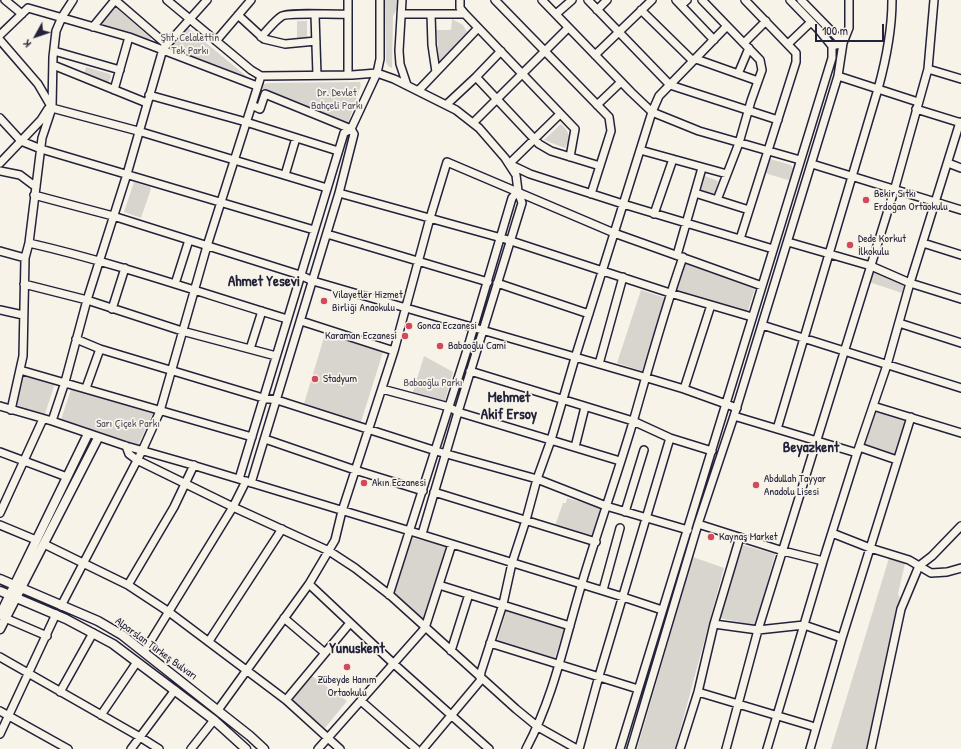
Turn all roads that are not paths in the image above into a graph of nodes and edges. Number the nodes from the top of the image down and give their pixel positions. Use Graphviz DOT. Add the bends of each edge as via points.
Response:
graph roads {
  1 [pos="5,0"];
  2 [pos="115,0"];
  3 [pos="167,0"];
  4 [pos="207,0"];
  5 [pos="251,0"];
  6 [pos="348,0"];
  7 [pos="380,0"];
  8 [pos="402,0"];
  9 [pos="460,0"];
  10 [pos="495,0"];
  11 [pos="542,0"];
  12 [pos="572,0"];
  13 [pos="588,0"];
  14 [pos="607,0"];
  15 [pos="652,0"];
  16 [pos="687,0"];
  17 [pos="702,0"];
  18 [pos="745,0"];
  19 [pos="790,0"];
  20 [pos="801,0"];
  21 [pos="849,0"];
  22 [pos="892,0"];
  23 [pos="934,0"];
  24 [pos="71,1"];
  25 [pos="678,3"];
  26 [pos="597,10"];
  27 [pos="641,10"];
  28 [pos="22,14"];
  29 [pos="348,14"];
  30 [pos="401,14"];
  31 [pos="430,14"];
  32 [pos="465,14"];
  33 [pos="556,14"];
  34 [pos="238,15"];
  35 [pos="315,15"];
  36 [pos="62,17"];
  37 [pos="190,19"];
  38 [pos="766,21"];
  39 [pos="811,22"];
  40 [pos="727,26"];
  41 [pos="93,27"];
  42 [pos="478,28"];
  43 [pos="568,28"];
  44 [pos="619,32"];
  45 [pos="0,36"];
  46 [pos="261,36"];
  47 [pos="129,37"];
  48 [pos="0,40"];
  49 [pos="216,40"];
  50 [pos="714,40"];
  51 [pos="316,41"];
  52 [pos="843,43"];
  53 [pos="788,44"];
  54 [pos="746,46"];
  55 [pos="832,46"];
  56 [pos="164,47"];
  57 [pos="54,51"];
  58 [pos="501,51"];
  59 [pos="545,51"];
  60 [pos="595,55"];
  61 [pos="694,60"];
  62 [pos="53,65"];
  63 [pos="928,69"];
  64 [pos="120,70"];
  65 [pos="436,72"];
  66 [pos="377,73"];
  67 [pos="738,74"];
  68 [pos="317,75"];
  69 [pos="348,75"];
  70 [pos="522,75"];
  71 [pos="260,76"];
  72 [pos="838,76"];
  73 [pos="476,77"];
  74 [pos="961,79"];
  75 [pos="758,81"];
  76 [pos="621,82"];
  77 [pos="407,85"];
  78 [pos="670,85"];
  79 [pos="258,86"];
  80 [pos="878,89"];
  81 [pos="114,90"];
  82 [pos="418,91"];
  83 [pos="149,95"];
  84 [pos="497,100"];
  85 [pos="147,103"];
  86 [pos="252,105"];
  87 [pos="446,105"];
  88 [pos="597,105"];
  89 [pos="917,105"];
  90 [pos="51,107"];
  91 [pos="748,110"];
  92 [pos="652,112"];
  93 [pos="560,114"];
  94 [pos="0,118"];
  95 [pos="778,120"];
  96 [pos="246,122"];
  97 [pos="473,123"];
  98 [pos="961,123"];
  99 [pos="351,129"];
  100 [pos="138,132"];
  101 [pos="296,138"];
  102 [pos="535,140"];
  103 [pos="21,141"];
  104 [pos="739,142"];
  105 [pos="41,150"];
  106 [pos="640,150"];
  107 [pos="338,151"];
  108 [pos="768,151"];
  109 [pos="570,157"];
  110 [pos="672,159"];
  111 [pos="235,160"];
  112 [pos="800,160"];
  113 [pos="0,163"];
  114 [pos="948,163"];
  115 [pos="509,164"];
  116 [pos="812,164"];
  117 [pos="600,166"];
  118 [pos="702,168"];
  119 [pos="961,168"];
  120 [pos="0,171"];
  121 [pos="127,174"];
  122 [pos="727,174"];
  123 [pos="285,175"];
  124 [pos="853,177"];
  125 [pos="36,187"];
  126 [pos="327,188"];
  127 [pos="894,190"];
  128 [pos="518,191"];
  129 [pos="339,193"];
  130 [pos="695,193"];
  131 [pos="591,194"];
  132 [pos="34,195"];
  133 [pos="718,200"];
  134 [pos="936,202"];
  135 [pos="221,203"];
  136 [pos="623,204"];
  137 [pos="749,210"];
  138 [pos="961,210"];
  139 [pos="654,214"];
  140 [pos="113,216"];
  141 [pos="430,218"];
  142 [pos="686,223"];
  143 [pos="314,230"];
  144 [pos="614,233"];
  145 [pos="327,234"];
  146 [pos="501,238"];
  147 [pos="740,239"];
  148 [pos="189,240"];
  149 [pos="511,240"];
  150 [pos="788,242"];
  151 [pos="29,243"];
  152 [pos="923,243"];
  153 [pos="207,246"];
  154 [pos="773,249"];
  155 [pos="0,251"];
  156 [pos="830,253"];
  157 [pos="961,255"];
  158 [pos="680,256"];
  159 [pos="25,258"];
  160 [pos="419,261"];
  161 [pos="99,262"];
  162 [pos="871,266"];
  163 [pos="125,268"];
  164 [pos="602,270"];
  165 [pos="300,276"];
  166 [pos="623,277"];
  167 [pos="313,281"];
  168 [pos="488,282"];
  169 [pos="498,283"];
  170 [pos="910,283"];
  171 [pos="24,284"];
  172 [pos="175,284"];
  173 [pos="762,286"];
  174 [pos="194,291"];
  175 [pos="670,293"];
  176 [pos="87,300"];
  177 [pos="961,300"];
  178 [pos="711,305"];
  179 [pos="112,308"];
  180 [pos="406,308"];
  181 [pos="0,310"];
  182 [pos="262,311"];
  183 [pos="588,314"];
  184 [pos="23,315"];
  185 [pos="752,317"];
  186 [pos="287,319"];
  187 [pos="301,321"];
  188 [pos="899,323"];
  189 [pos="762,325"];
  190 [pos="474,328"];
  191 [pos="483,330"];
  192 [pos="182,331"];
  193 [pos="804,338"];
  194 [pos="76,339"];
  195 [pos="961,343"];
  196 [pos="100,349"];
  197 [pos="250,350"];
  198 [pos="394,351"];
  199 [pos="845,352"];
  200 [pos="276,356"];
  201 [pos="575,358"];
  202 [pos="598,364"];
  203 [pos="887,365"];
  204 [pos="20,370"];
  205 [pos="171,370"];
  206 [pos="470,371"];
  207 [pos="644,377"];
  208 [pos="65,382"];
  209 [pos="86,388"];
  210 [pos="961,388"];
  211 [pos="382,389"];
  212 [pos="684,389"];
  213 [pos="263,398"];
  214 [pos="277,400"];
  215 [pos="563,400"];
  216 [pos="726,405"];
  217 [pos="0,406"];
  218 [pos="873,406"];
  219 [pos="449,407"];
  220 [pos="585,407"];
  221 [pos="737,408"];
  222 [pos="11,410"];
  223 [pos="160,411"];
  224 [pos="458,412"];
  225 [pos="734,416"];
  226 [pos="911,417"];
  227 [pos="43,419"];
  228 [pos="52,421"];
  229 [pos="633,421"];
  230 [pos="368,430"];
  231 [pos="777,430"];
  232 [pos="961,433"];
  233 [pos="88,434"];
  234 [pos="252,437"];
  235 [pos="98,438"];
  236 [pos="670,438"];
  237 [pos="265,440"];
  238 [pos="552,440"];
  239 [pos="817,442"];
  240 [pos="126,446"];
  241 [pos="575,447"];
  242 [pos="644,450"];
  243 [pos="858,450"];
  244 [pos="142,451"];
  245 [pos="436,451"];
  246 [pos="712,451"];
  247 [pos="0,452"];
  248 [pos="446,453"];
  249 [pos="24,460"];
  250 [pos="138,460"];
  251 [pos="897,460"];
  252 [pos="620,461"];
  253 [pos="194,465"];
  254 [pos="355,470"];
  255 [pos="67,476"];
  256 [pos="537,479"];
  257 [pos="245,481"];
  258 [pos="185,484"];
  259 [pos="422,491"];
  260 [pos="434,492"];
  261 [pos="2,502"];
  262 [pos="606,506"];
  263 [pos="233,507"];
  264 [pos="342,511"];
  265 [pos="624,512"];
  266 [pos="0,513"];
  267 [pos="646,519"];
  268 [pos="526,520"];
  269 [pos="698,524"];
  270 [pos="0,525"];
  271 [pos="961,526"];
  272 [pos="620,528"];
  273 [pos="282,529"];
  274 [pos="688,530"];
  275 [pos="410,531"];
  276 [pos="832,533"];
  277 [pos="422,534"];
  278 [pos="740,537"];
  279 [pos="40,542"];
  280 [pos="596,542"];
  281 [pos="452,544"];
  282 [pos="870,548"];
  283 [pos="330,551"];
  284 [pos="783,551"];
  285 [pos="823,561"];
  286 [pos="84,563"];
  287 [pos="512,563"];
  288 [pos="919,566"];
  289 [pos="961,568"];
  290 [pos="0,579"];
  291 [pos="309,584"];
  292 [pos="582,584"];
  293 [pos="128,585"];
  294 [pos="439,585"];
  295 [pos="18,587"];
  296 [pos="603,590"];
  297 [pos="0,591"];
  298 [pos="469,594"];
  299 [pos="389,595"];
  300 [pos="623,596"];
  301 [pos="13,597"];
  302 [pos="503,604"];
  303 [pos="61,606"];
  304 [pos="662,610"];
  305 [pos="169,612"];
  306 [pos="56,614"];
  307 [pos="3,616"];
  308 [pos="284,618"];
  309 [pos="350,623"];
  310 [pos="714,624"];
  311 [pos="804,625"];
  312 [pos="570,626"];
  313 [pos="425,628"];
  314 [pos="0,630"];
  315 [pos="758,630"];
  316 [pos="94,632"];
  317 [pos="47,636"];
  318 [pos="842,638"];
  319 [pos="209,641"];
  320 [pos="490,643"];
  321 [pos="451,651"];
  322 [pos="144,652"];
  323 [pos="325,653"];
  324 [pos="0,657"];
  325 [pos="137,662"];
  326 [pos="394,664"];
  327 [pos="559,664"];
  328 [pos="247,669"];
  329 [pos="29,673"];
  330 [pos="599,676"];
  331 [pos="480,677"];
  332 [pos="638,689"];
  333 [pos="175,690"];
  334 [pos="60,692"];
  335 [pos="698,692"];
  336 [pos="286,700"];
  337 [pos="361,701"];
  338 [pos="739,704"];
  339 [pos="218,710"];
  340 [pos="0,711"];
  341 [pos="9,715"];
  342 [pos="101,715"];
  343 [pos="451,716"];
  344 [pos="777,716"];
  345 [pos="214,720"];
  346 [pos="538,727"];
  347 [pos="816,727"];
  348 [pos="0,734"];
  349 [pos="140,737"];
  350 [pos="327,737"];
  351 [pos="68,749"];
  352 [pos="131,749"];
  353 [pos="159,749"];
  354 [pos="191,749"];
  355 [pos="246,749"];
  356 [pos="264,749"];
  357 [pos="318,749"];
  358 [pos="340,749"];
  359 [pos="416,749"];
  360 [pos="423,749"];
  361 [pos="489,749"];
  362 [pos="526,749"];
  363 [pos="578,749"];
  364 [pos="620,749"];
  365 [pos="632,749"];
  366 [pos="680,749"];
  367 [pos="726,749"];
  368 [pos="767,749"];
  369 [pos="810,749"];
  370 [pos="871,749"];
  1 -- 28 [label="street"];
  2 -- 41 [label="street"];
  2 -- 56 [label="street"];
  3 -- 37 [label="street"];
  4 -- 37 [label="street"];
  5 -- 34 [label="street"];
  6 -- 29 [label="street"];
  7 -- 66 [label="street" via="380,59"];
  8 -- 30 [label="street"];
  9 -- 32 [label="street" via="460,8"];
  10 -- 59 [label="street"];
  11 -- 33 [label="street"];
  12 -- 33 [label="street"];
  13 -- 26 [label="street"];
  14 -- 26 [label="street"];
  15 -- 27 [label="street"];
  16 -- 25 [label="street"];
  17 -- 40 [label="street"];
  18 -- 38 [label="street"];
  19 -- 39 [label="street"];
  20 -- 52 [label="street"];
  21 -- 52 [label="street" via="849,28"];
  22 -- 80 [label="street" via="887,53"];
  23 -- 63 [label="street"];
  24 -- 36 [label="street"];
  25 -- 50 [label="street"];
  26 -- 44 [label="street"];
  27 -- 44 [label="street"];
  27 -- 61 [label="street"];
  28 -- 36 [label="street" via="28,8"];
  28 -- 45 [label="street"];
  29 -- 35 [label="street"];
  29 -- 69 [label="street"];
  30 -- 31 [label="street"];
  30 -- 77 [label="street" via="400,64"];
  31 -- 32 [label="street"];
  31 -- 65 [label="street"];
  32 -- 42 [label="street"];
  33 -- 43 [label="street"];
  34 -- 46 [label="street"];
  34 -- 49 [label="street"];
  35 -- 46 [label="street" via="298,13 282,16"];
  35 -- 51 [label="street"];
  36 -- 41 [label="street"];
  36 -- 57 [label="street" via="56,31"];
  37 -- 49 [label="street"];
  37 -- 56 [label="street"];
  38 -- 53 [label="street"];
  38 -- 54 [label="street"];
  39 -- 53 [label="street"];
  39 -- 55 [label="street"];
  40 -- 50 [label="street"];
  40 -- 54 [label="street"];
  41 -- 47 [label="street"];
  42 -- 58 [label="street"];
  42 -- 65 [label="street"];
  43 -- 59 [label="street"];
  43 -- 60 [label="street"];
  44 -- 60 [label="street"];
  44 -- 78 [label="street"];
  46 -- 51 [label="street" via="285,44"];
  47 -- 56 [label="street"];
  47 -- 64 [label="street"];
  48 -- 90 [label="street" via="38,84"];
  49 -- 71 [label="street"];
  50 -- 61 [label="street"];
  51 -- 68 [label="street"];
  52 -- 55 [label="street"];
  52 -- 72 [label="street"];
  53 -- 95 [label="street" via="796,53 796,62"];
  54 -- 67 [label="street"];
  54 -- 75 [label="street" via="760,60 762,70"];
  55 -- 112 [label="street" via="832,58"];
  56 -- 79 [label="street"];
  56 -- 83 [label="street"];
  57 -- 62 [label="street"];
  57 -- 64 [label="street"];
  58 -- 70 [label="street"];
  58 -- 73 [label="street"];
  59 -- 70 [label="street"];
  59 -- 88 [label="street"];
  60 -- 76 [label="street"];
  61 -- 67 [label="street"];
  61 -- 78 [label="street"];
  62 -- 81 [label="street"];
  62 -- 90 [label="street"];
  63 -- 74 [label="street"];
  63 -- 89 [label="street"];
  64 -- 81 [label="street"];
  65 -- 82 [label="street"];
  66 -- 69 [label="street"];
  66 -- 77 [label="street"];
  66 -- 99 [label="street"];
  67 -- 75 [label="street"];
  68 -- 69 [label="street"];
  68 -- 71 [label="street"];
  70 -- 84 [label="street"];
  70 -- 93 [label="street"];
  71 -- 79 [label="street"];
  72 -- 80 [label="street"];
  72 -- 116 [label="street"];
  73 -- 84 [label="street"];
  73 -- 87 [label="street"];
  75 -- 91 [label="street"];
  76 -- 88 [label="street"];
  76 -- 92 [label="street"];
  77 -- 82 [label="street"];
  78 -- 91 [label="street"];
  78 -- 92 [label="street" via="659,96"];
  79 -- 86 [label="street"];
  80 -- 89 [label="street"];
  80 -- 124 [label="street"];
  81 -- 85 [label="street"];
  82 -- 87 [label="street"];
  83 -- 85 [label="street"];
  83 -- 96 [label="street"];
  84 -- 97 [label="street"];
  84 -- 102 [label="street"];
  85 -- 100 [label="street"];
  86 -- 96 [label="street"];
  86 -- 99 [label="street" via="260,109 265,94"];
  87 -- 97 [label="street"];
  88 -- 117 [label="street" via="609,116 611,131"];
  89 -- 98 [label="street"];
  89 -- 127 [label="street"];
  90 -- 100 [label="street"];
  90 -- 103 [label="street"];
  90 -- 105 [label="street"];
  91 -- 95 [label="street"];
  91 -- 104 [label="street"];
  92 -- 104 [label="street" via="699,131"];
  92 -- 106 [label="street"];
  93 -- 102 [label="street"];
  93 -- 109 [label="street" via="575,129"];
  94 -- 103 [label="street"];
  95 -- 108 [label="street"];
  96 -- 101 [label="street"];
  96 -- 111 [label="street"];
  97 -- 115 [label="street"];
  98 -- 114 [label="street"];
  99 -- 107 [label="street" via="344,133"];
  99 -- 129 [label="street" via="354,134"];
  100 -- 111 [label="street"];
  100 -- 121 [label="street"];
  101 -- 107 [label="street"];
  101 -- 123 [label="street"];
  102 -- 109 [label="street" via="551,151"];
  102 -- 115 [label="street"];
  103 -- 105 [label="street"];
  103 -- 113 [label="street"];
  104 -- 108 [label="street"];
  104 -- 122 [label="street"];
  105 -- 121 [label="street"];
  105 -- 125 [label="street"];
  106 -- 110 [label="street"];
  106 -- 136 [label="street"];
  107 -- 126 [label="street"];
  108 -- 112 [label="street"];
  108 -- 137 [label="street"];
  109 -- 117 [label="street"];
  110 -- 118 [label="street"];
  110 -- 139 [label="street"];
  111 -- 123 [label="street"];
  111 -- 135 [label="street"];
  112 -- 154 [label="street"];
  114 -- 119 [label="street"];
  114 -- 134 [label="street"];
  115 -- 128 [label="street" via="516,175"];
  115 -- 131 [label="street" via="530,174"];
  116 -- 124 [label="street"];
  116 -- 150 [label="street"];
  117 -- 131 [label="street"];
  118 -- 122 [label="street"];
  118 -- 130 [label="street"];
  120 -- 125 [label="street" via="20,175"];
  121 -- 135 [label="street"];
  121 -- 140 [label="street"];
  122 -- 133 [label="street"];
  123 -- 126 [label="street"];
  124 -- 127 [label="street"];
  124 -- 156 [label="street"];
  125 -- 132 [label="street"];
  126 -- 143 [label="street"];
  127 -- 134 [label="street"];
  127 -- 162 [label="street"];
  128 -- 141 [label="street" via="447,162"];
  128 -- 144 [label="street"];
  128 -- 146 [label="street" via="512,198"];
  128 -- 149 [label="street" via="522,203"];
  129 -- 141 [label="street"];
  129 -- 145 [label="street"];
  130 -- 133 [label="street"];
  130 -- 142 [label="street"];
  131 -- 136 [label="street"];
  132 -- 140 [label="street"];
  132 -- 151 [label="street"];
  133 -- 137 [label="street"];
  134 -- 138 [label="street"];
  134 -- 152 [label="street"];
  135 -- 143 [label="street"];
  135 -- 153 [label="street"];
  136 -- 139 [label="street"];
  136 -- 144 [label="street"];
  137 -- 147 [label="street"];
  139 -- 142 [label="street"];
  140 -- 148 [label="street"];
  140 -- 161 [label="street"];
  141 -- 146 [label="street"];
  141 -- 160 [label="street"];
  142 -- 147 [label="street"];
  142 -- 158 [label="street"];
  143 -- 165 [label="street"];
  144 -- 158 [label="street"];
  144 -- 164 [label="street"];
  145 -- 160 [label="street"];
  145 -- 167 [label="street"];
  146 -- 149 [label="street"];
  146 -- 168 [label="street"];
  147 -- 154 [label="street"];
  148 -- 153 [label="street"];
  148 -- 172 [label="street"];
  149 -- 164 [label="street"];
  149 -- 169 [label="street"];
  150 -- 156 [label="street"];
  150 -- 189 [label="street"];
  151 -- 159 [label="street"];
  151 -- 161 [label="street"];
  152 -- 157 [label="street"];
  152 -- 170 [label="street"];
  153 -- 165 [label="street"];
  153 -- 174 [label="street"];
  154 -- 173 [label="street"];
  155 -- 159 [label="street"];
  156 -- 162 [label="street"];
  156 -- 193 [label="street"];
  158 -- 173 [label="street"];
  158 -- 175 [label="street"];
  159 -- 171 [label="street"];
  160 -- 168 [label="street"];
  160 -- 180 [label="street"];
  161 -- 163 [label="street"];
  161 -- 176 [label="street"];
  162 -- 170 [label="street"];
  162 -- 199 [label="street"];
  163 -- 172 [label="street"];
  163 -- 179 [label="street"];
  164 -- 166 [label="street"];
  164 -- 183 [label="street"];
  165 -- 167 [label="street"];
  165 -- 186 [label="street"];
  166 -- 175 [label="street"];
  166 -- 202 [label="street"];
  167 -- 180 [label="street"];
  167 -- 187 [label="street"];
  168 -- 190 [label="street"];
  169 -- 183 [label="street"];
  169 -- 191 [label="street"];
  170 -- 177 [label="street"];
  170 -- 188 [label="street"];
  171 -- 176 [label="street"];
  171 -- 184 [label="street"];
  172 -- 174 [label="street"];
  173 -- 185 [label="street"];
  174 -- 182 [label="street"];
  174 -- 192 [label="street"];
  175 -- 178 [label="street"];
  175 -- 207 [label="street"];
  176 -- 179 [label="street"];
  176 -- 194 [label="street"];
  178 -- 185 [label="street"];
  178 -- 212 [label="street"];
  179 -- 192 [label="street"];
  180 -- 190 [label="street"];
  180 -- 198 [label="street"];
  181 -- 184 [label="street"];
  182 -- 186 [label="street"];
  182 -- 197 [label="street"];
  183 -- 201 [label="street"];
  184 -- 204 [label="street" via="23,356"];
  185 -- 216 [label="street"];
  186 -- 200 [label="street"];
  187 -- 198 [label="street"];
  187 -- 214 [label="street"];
  188 -- 195 [label="street"];
  188 -- 203 [label="street"];
  189 -- 193 [label="street"];
  189 -- 221 [label="street"];
  190 -- 191 [label="street"];
  190 -- 219 [label="street"];
  191 -- 201 [label="street"];
  191 -- 206 [label="street"];
  192 -- 197 [label="street"];
  192 -- 205 [label="street"];
  193 -- 199 [label="street"];
  193 -- 231 [label="street"];
  194 -- 196 [label="street"];
  194 -- 208 [label="street"];
  196 -- 205 [label="street"];
  196 -- 209 [label="street"];
  197 -- 200 [label="street"];
  198 -- 211 [label="street"];
  199 -- 203 [label="street"];
  199 -- 239 [label="street"];
  200 -- 213 [label="street"];
  201 -- 202 [label="street"];
  201 -- 215 [label="street"];
  202 -- 207 [label="street"];
  203 -- 210 [label="street"];
  203 -- 218 [label="street"];
  204 -- 208 [label="street"];
  204 -- 222 [label="street"];
  205 -- 213 [label="street"];
  205 -- 223 [label="street"];
  206 -- 215 [label="street"];
  206 -- 224 [label="street"];
  207 -- 212 [label="street"];
  207 -- 229 [label="street"];
  208 -- 209 [label="street"];
  208 -- 228 [label="street"];
  209 -- 223 [label="street"];
  211 -- 219 [label="street"];
  211 -- 230 [label="street"];
  212 -- 216 [label="street"];
  213 -- 214 [label="street"];
  213 -- 234 [label="street"];
  214 -- 230 [label="street"];
  214 -- 237 [label="street"];
  215 -- 220 [label="street"];
  215 -- 238 [label="street"];
  216 -- 221 [label="street"];
  216 -- 246 [label="street"];
  217 -- 222 [label="street"];
  218 -- 226 [label="street"];
  218 -- 243 [label="street"];
  219 -- 224 [label="street"];
  219 -- 245 [label="street"];
  220 -- 229 [label="street"];
  220 -- 241 [label="street"];
  221 -- 225 [label="street"];
  222 -- 227 [label="street"];
  223 -- 234 [label="street"];
  223 -- 244 [label="street"];
  224 -- 238 [label="street"];
  224 -- 248 [label="street"];
  225 -- 231 [label="street"];
  225 -- 269 [label="street"];
  226 -- 232 [label="street"];
  226 -- 251 [label="street"];
  227 -- 228 [label="street"];
  227 -- 249 [label="street"];
  228 -- 233 [label="street"];
  229 -- 236 [label="street"];
  229 -- 252 [label="street"];
  230 -- 245 [label="street"];
  230 -- 254 [label="street"];
  231 -- 239 [label="street"];
  233 -- 235 [label="street"];
  233 -- 255 [label="main road"];
  234 -- 257 [label="street"];
  235 -- 240 [label="street"];
  235 -- 279 [label="main road"];
  236 -- 246 [label="street"];
  236 -- 267 [label="street"];
  237 -- 254 [label="street"];
  237 -- 257 [label="street"];
  238 -- 241 [label="street"];
  238 -- 256 [label="street"];
  239 -- 243 [label="street"];
  239 -- 284 [label="street"];
  240 -- 244 [label="street"];
  240 -- 250 [label="street" via="129,454"];
  241 -- 252 [label="street"];
  242 -- 265 [label="street"];
  243 -- 251 [label="street"];
  243 -- 276 [label="street"];
  244 -- 250 [label="street"];
  244 -- 253 [label="street"];
  245 -- 248 [label="street"];
  245 -- 259 [label="street"];
  246 -- 274 [label="street"];
  247 -- 249 [label="street"];
  248 -- 256 [label="street"];
  248 -- 260 [label="street"];
  249 -- 255 [label="street"];
  249 -- 261 [label="street"];
  250 -- 258 [label="street"];
  250 -- 286 [label="street"];
  251 -- 282 [label="street"];
  252 -- 262 [label="street"];
  253 -- 257 [label="street"];
  253 -- 258 [label="street"];
  254 -- 259 [label="street"];
  254 -- 264 [label="street"];
  255 -- 279 [label="main road"];
  256 -- 262 [label="street"];
  256 -- 268 [label="street"];
  257 -- 263 [label="street"];
  257 -- 264 [label="street"];
  258 -- 263 [label="street"];
  258 -- 293 [label="street"];
  259 -- 275 [label="street"];
  260 -- 268 [label="street"];
  260 -- 277 [label="street"];
  261 -- 266 [label="street"];
  262 -- 265 [label="street"];
  262 -- 280 [label="street"];
  263 -- 273 [label="street"];
  263 -- 305 [label="street"];
  264 -- 275 [label="street"];
  264 -- 283 [label="street"];
  265 -- 267 [label="street"];
  267 -- 274 [label="street"];
  267 -- 300 [label="street"];
  268 -- 280 [label="street"];
  268 -- 287 [label="street"];
  269 -- 278 [label="street"];
  269 -- 365 [label="street"];
  270 -- 279 [label="street"];
  271 -- 288 [label="street"];
  272 -- 296 [label="street"];
  273 -- 283 [label="street"];
  273 -- 319 [label="street"];
  274 -- 304 [label="street"];
  275 -- 277 [label="street"];
  275 -- 299 [label="street"];
  276 -- 282 [label="street"];
  276 -- 285 [label="street"];
  277 -- 281 [label="street"];
  278 -- 284 [label="street"];
  278 -- 310 [label="street"];
  279 -- 286 [label="street"];
  279 -- 295 [label="main road"];
  280 -- 292 [label="street"];
  281 -- 287 [label="street"];
  281 -- 294 [label="street"];
  282 -- 288 [label="street" via="909,560"];
  282 -- 318 [label="street"];
  283 -- 291 [label="street"];
  283 -- 299 [label="street"];
  284 -- 285 [label="street"];
  284 -- 315 [label="street"];
  285 -- 311 [label="street"];
  286 -- 293 [label="street"];
  286 -- 303 [label="street"];
  287 -- 292 [label="street"];
  287 -- 302 [label="street"];
  288 -- 289 [label="street" via="937,574"];
  288 -- 370 [label="street" via="901,609"];
  290 -- 295 [label="main road, Alparslan Türkeş Bulvarı"];
  291 -- 308 [label="street"];
  291 -- 309 [label="street"];
  292 -- 296 [label="street"];
  292 -- 312 [label="street"];
  293 -- 305 [label="street"];
  294 -- 298 [label="street"];
  294 -- 313 [label="street"];
  295 -- 301 [label="main road"];
  295 -- 303 [label="main road, Alparslan Türkeş Bulvarı"];
  296 -- 300 [label="street"];
  297 -- 301 [label="main road, Alparslan Türkeş Bulvarı"];
  298 -- 302 [label="street"];
  298 -- 321 [label="street"];
  299 -- 313 [label="street"];
  300 -- 304 [label="street"];
  300 -- 330 [label="street"];
  301 -- 306 [label="main road, Alparslan Türkeş Bulvarı"];
  301 -- 307 [label="main road"];
  302 -- 312 [label="street"];
  302 -- 320 [label="street"];
  303 -- 322 [label="main road, Alparslan Türkeş Bulvarı" via="98,621"];
  304 -- 332 [label="street"];
  305 -- 319 [label="street"];
  305 -- 322 [label="street"];
  306 -- 316 [label="main road, Alparslan Türkeş Bulvarı"];
  306 -- 317 [label="street"];
  307 -- 314 [label="main road"];
  307 -- 317 [label="street"];
  308 -- 323 [label="street"];
  308 -- 328 [label="street"];
  309 -- 323 [label="street"];
  309 -- 326 [label="street"];
  310 -- 315 [label="street"];
  310 -- 335 [label="street"];
  311 -- 315 [label="street"];
  311 -- 318 [label="street"];
  311 -- 344 [label="street"];
  312 -- 327 [label="street"];
  313 -- 321 [label="street"];
  313 -- 326 [label="street"];
  315 -- 338 [label="street"];
  316 -- 325 [label="main road, Alparslan Türkeş Bulvarı"];
  316 -- 334 [label="street"];
  317 -- 329 [label="street"];
  318 -- 347 [label="street"];
  319 -- 328 [label="street"];
  320 -- 327 [label="street"];
  320 -- 331 [label="street"];
  321 -- 331 [label="street"];
  322 -- 339 [label="main road, Alparslan Türkeş Bulvarı"];
  323 -- 336 [label="street"];
  324 -- 329 [label="street"];
  325 -- 333 [label="main road, Alparslan Türkeş Bulvarı"];
  325 -- 342 [label="street"];
  326 -- 337 [label="street"];
  326 -- 343 [label="street"];
  327 -- 330 [label="street"];
  327 -- 346 [label="street"];
  328 -- 336 [label="street"];
  328 -- 339 [label="street"];
  329 -- 334 [label="street"];
  329 -- 341 [label="street"];
  330 -- 332 [label="street"];
  330 -- 363 [label="street"];
  331 -- 343 [label="street" via="480,681"];
  331 -- 346 [label="street"];
  332 -- 364 [label="street"];
  333 -- 345 [label="main road, Alparslan Türkeş Bulvarı"];
  333 -- 349 [label="street"];
  334 -- 342 [label="street"];
  335 -- 338 [label="street"];
  335 -- 366 [label="street"];
  336 -- 350 [label="street"];
  337 -- 350 [label="street"];
  337 -- 359 [label="street"];
  338 -- 344 [label="street"];
  338 -- 367 [label="street"];
  339 -- 356 [label="main road, Alparslan Türkeş Bulvarı"];
  340 -- 341 [label="street"];
  341 -- 348 [label="street"];
  341 -- 351 [label="street"];
  342 -- 349 [label="street"];
  343 -- 360 [label="street"];
  343 -- 361 [label="street"];
  344 -- 347 [label="street"];
  344 -- 368 [label="street"];
  345 -- 354 [label="street"];
  345 -- 355 [label="main road, Alparslan Türkeş Bulvarı"];
  346 -- 362 [label="street"];
  346 -- 363 [label="street"];
  347 -- 369 [label="street"];
  349 -- 352 [label="street"];
  349 -- 353 [label="street"];
  350 -- 357 [label="street"];
  350 -- 358 [label="street"];
}
